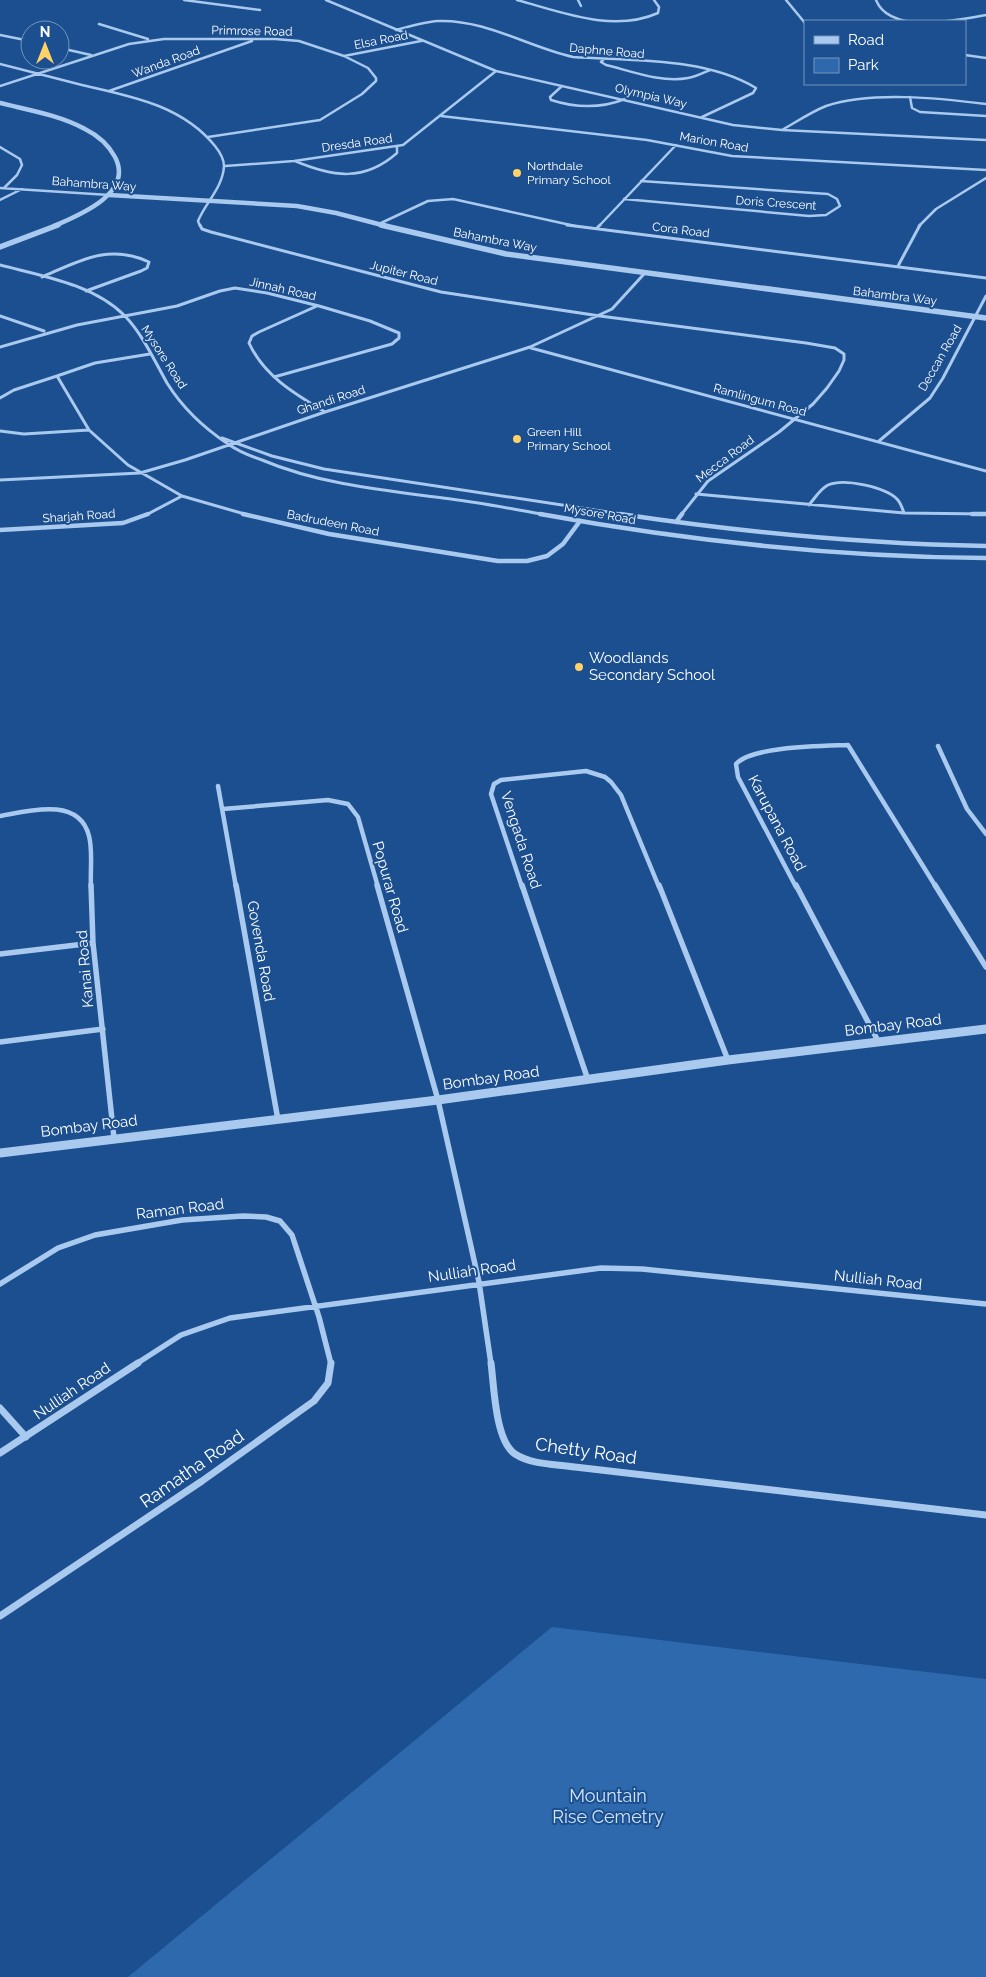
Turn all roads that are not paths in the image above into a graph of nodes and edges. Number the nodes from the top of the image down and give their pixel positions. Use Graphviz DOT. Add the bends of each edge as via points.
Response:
graph roads {
  1 [pos="185,0"];
  2 [pos="326,0"];
  3 [pos="517,0"];
  4 [pos="578,0"];
  5 [pos="654,0"];
  6 [pos="786,0"];
  7 [pos="876,0"];
  8 [pos="581,6"];
  9 [pos="260,10"];
  10 [pos="986,15"];
  11 [pos="906,20"];
  12 [pos="951,20"];
  13 [pos="804,22"];
  14 [pos="99,24"];
  15 [pos="395,30"];
  16 [pos="0,35"];
  17 [pos="20,39"];
  18 [pos="149,39"];
  19 [pos="257,39"];
  20 [pos="422,41"];
  21 [pos="70,51"];
  22 [pos="966,54"];
  23 [pos="91,56"];
  24 [pos="344,56"];
  25 [pos="986,58"];
  26 [pos="603,60"];
  27 [pos="0,64"];
  28 [pos="711,70"];
  29 [pos="496,71"];
  30 [pos="37,74"];
  31 [pos="0,86"];
  32 [pos="562,86"];
  33 [pos="108,92"];
  34 [pos="910,97"];
  35 [pos="625,99"];
  36 [pos="0,103"];
  37 [pos="986,104"];
  38 [pos="441,116"];
  39 [pos="986,116"];
  40 [pos="701,117"];
  41 [pos="782,130"];
  42 [pos="208,137"];
  43 [pos="986,140"];
  44 [pos="676,145"];
  45 [pos="0,147"];
  46 [pos="397,147"];
  47 [pos="294,161"];
  48 [pos="225,166"];
  49 [pos="986,170"];
  50 [pos="986,178"];
  51 [pos="641,181"];
  52 [pos="2,188"];
  53 [pos="23,189"];
  54 [pos="109,195"];
  55 [pos="624,199"];
  56 [pos="0,200"];
  57 [pos="211,201"];
  58 [pos="381,224"];
  59 [pos="597,228"];
  60 [pos="0,247"];
  61 [pos="0,265"];
  62 [pos="898,266"];
  63 [pos="644,274"];
  64 [pos="42,277"];
  65 [pos="986,278"];
  66 [pos="86,291"];
  67 [pos="986,296"];
  68 [pos="317,306"];
  69 [pos="124,315"];
  70 [pos="0,316"];
  71 [pos="600,316"];
  72 [pos="975,317"];
  73 [pos="986,318"];
  74 [pos="46,332"];
  75 [pos="0,347"];
  76 [pos="530,347"];
  77 [pos="150,354"];
  78 [pos="57,376"];
  79 [pos="274,377"];
  80 [pos="0,398"];
  81 [pos="325,412"];
  82 [pos="794,420"];
  83 [pos="89,430"];
  84 [pos="0,431"];
  85 [pos="222,438"];
  86 [pos="880,441"];
  87 [pos="235,442"];
  88 [pos="227,444"];
  89 [pos="986,471"];
  90 [pos="140,473"];
  91 [pos="0,480"];
  92 [pos="696,494"];
  93 [pos="182,496"];
  94 [pos="809,505"];
  95 [pos="904,513"];
  96 [pos="986,514"];
  97 [pos="580,520"];
  98 [pos="676,522"];
  99 [pos="0,530"];
  100 [pos="986,546"];
  101 [pos="986,558"];
  102 [pos="938,746"];
  103 [pos="218,786"];
  104 [pos="223,809"];
  105 [pos="0,816"];
  106 [pos="986,834"];
  107 [pos="93,943"];
  108 [pos="0,954"];
  109 [pos="986,967"];
  110 [pos="103,1029"];
  111 [pos="986,1029"];
  112 [pos="878,1041"];
  113 [pos="0,1042"];
  114 [pos="728,1060"];
  115 [pos="588,1080"];
  116 [pos="438,1100"];
  117 [pos="278,1120"];
  118 [pos="114,1138"];
  119 [pos="0,1153"];
  120 [pos="479,1282"];
  121 [pos="0,1284"];
  122 [pos="986,1304"];
  123 [pos="316,1307"];
  124 [pos="0,1408"];
  125 [pos="26,1437"];
  126 [pos="0,1453"];
  127 [pos="986,1515"];
  128 [pos="0,1616"];
  1 -- 9 [label="street"];
  2 -- 15 [label="street, Olympia Way"];
  3 -- 5 [label="street" via="625,22 658,13 659,7"];
  4 -- 8 [label="street"];
  6 -- 13 [label="street"];
  7 -- 11 [label="street" via="884,13"];
  10 -- 12 [label="street"];
  14 -- 18 [label="street"];
  15 -- 20 [label="street, Olympia Way"];
  15 -- 26 [label="street, Daphne Road" via="433,21 457,21 554,53"];
  16 -- 17 [label="street"];
  18 -- 19 [label="street, Primrose Road"];
  18 -- 23 [label="street, Primrose Road"];
  19 -- 24 [label="street, Primrose Road" via="299,41"];
  19 -- 33 [label="street, Wanda Road"];
  20 -- 24 [label="street, Elsa Road"];
  20 -- 29 [label="street, Olympia Way"];
  21 -- 23 [label="street"];
  22 -- 25 [label="street"];
  23 -- 30 [label="street, Primrose Road"];
  24 -- 42 [label="street, Primrose Road" via="368,68 376,81 327,117 301,124"];
  26 -- 28 [label="street, Daphne Road"];
  26 -- 28 [label="street" via="600,62 606,65 669,78 689,78"];
  27 -- 30 [label="street"];
  28 -- 40 [label="street, Daphne Road" via="747,82 756,90"];
  29 -- 32 [label="street, Olympia Way"];
  29 -- 38 [label="street, Dresda Road"];
  30 -- 31 [label="street, Primrose Road"];
  30 -- 33 [label="street"];
  32 -- 35 [label="street, Olympia Way"];
  32 -- 35 [label="street" via="550,97 551,100 599,106"];
  33 -- 42 [label="street" via="175,113"];
  34 -- 37 [label="street"];
  34 -- 39 [label="street" via="912,108 920,112"];
  34 -- 41 [label="street" via="836,102"];
  35 -- 40 [label="street, Olympia Way"];
  36 -- 54 [label="street" via="76,124 104,142 116,159 119,172"];
  38 -- 44 [label="street, Marion Road"];
  38 -- 46 [label="street, Dresda Road"];
  40 -- 41 [label="street, Olympia Way" via="745,127"];
  41 -- 43 [label="street, Olympia Way"];
  42 -- 48 [label="street"];
  44 -- 49 [label="street, Marion Road" via="753,158"];
  44 -- 51 [label="street"];
  45 -- 52 [label="street" via="20,159 22,165 17,175"];
  46 -- 47 [label="street, Dresda Road"];
  46 -- 47 [label="street" via="397,154 385,164 353,174 332,174"];
  47 -- 48 [label="street, Dresda Road"];
  48 -- 57 [label="street, Jupiter Road"];
  50 -- 62 [label="street" via="923,220"];
  51 -- 55 [label="street"];
  51 -- 55 [label="street, Doris Crescent" via="828,194 837,199 840,206 826,215 809,216"];
  52 -- 53 [label="street, Bahambra Way"];
  53 -- 54 [label="street, Bahambra Way"];
  53 -- 56 [label="street"];
  54 -- 57 [label="street, Bahambra Way"];
  54 -- 60 [label="street" via="84,212"];
  55 -- 59 [label="street"];
  57 -- 58 [label="street, Bahambra Way" via="297,206"];
  57 -- 71 [label="street, Jupiter Road" via="198,221 202,229 211,232 441,292"];
  58 -- 59 [label="street, Cora Road" via="428,201 445,199 549,222"];
  58 -- 63 [label="street, Bahambra Way" via="498,252"];
  59 -- 62 [label="street, Cora Road"];
  61 -- 64 [label="street, Mysore Road"];
  62 -- 65 [label="street, Cora Road"];
  63 -- 71 [label="street, Ghandi Road" via="622,301"];
  63 -- 72 [label="street, Bahambra Way"];
  64 -- 66 [label="street, Mysore Road"];
  64 -- 66 [label="street" via="102,253 128,254 149,262 141,271"];
  66 -- 69 [label="street, Mysore Road"];
  67 -- 72 [label="street, Deccan Road"];
  68 -- 69 [label="street, Jinnah Road" via="253,289 234,288 185,304"];
  68 -- 79 [label="street" via="250,339 251,348"];
  68 -- 79 [label="street, Jinnah Road" via="387,325 399,333 399,338 392,344 373,350"];
  69 -- 74 [label="street, Jinnah Road"];
  69 -- 77 [label="street, Mysore Road"];
  70 -- 74 [label="street"];
  71 -- 76 [label="street, Ghandi Road"];
  71 -- 82 [label="street, Jupiter Road" via="806,342 841,351 844,362 830,386 818,401"];
  72 -- 73 [label="street, Bahambra Way"];
  72 -- 86 [label="street, Deccan Road" via="930,398"];
  74 -- 75 [label="street, Jinnah Road"];
  76 -- 81 [label="street, Ghandi Road"];
  76 -- 82 [label="street, Ramlingum Road"];
  77 -- 78 [label="street" via="95,363"];
  77 -- 85 [label="street, Mysore Road" via="186,409"];
  78 -- 80 [label="street"];
  78 -- 83 [label="street, Badrudeen Road"];
  79 -- 81 [label="street" via="294,394"];
  81 -- 87 [label="street, Ghandi Road"];
  82 -- 86 [label="street, Ramlingum Road"];
  82 -- 92 [label="street, Mecca Road" via="708,481"];
  83 -- 84 [label="street" via="24,434"];
  83 -- 90 [label="street, Badrudeen Road"];
  85 -- 87 [label="street, Mysore Road"];
  85 -- 88 [label="street, Mysore Road"];
  86 -- 89 [label="street, Ramlingum Road"];
  87 -- 88 [label="street, Ghandi Road"];
  87 -- 98 [label="street, Mysore Road" via="272,456 324,468"];
  88 -- 90 [label="street, Ghandi Road"];
  88 -- 97 [label="street, Mysore Road" via="259,460 325,479"];
  90 -- 91 [label="street, Ghandi Road"];
  90 -- 93 [label="street, Badrudeen Road"];
  92 -- 94 [label="street"];
  92 -- 98 [label="street, Mecca Road"];
  93 -- 97 [label="street, Badrudeen Road" via="329,534 498,561 550,555 557,551"];
  93 -- 99 [label="street, Sharjah Road" via="123,523"];
  94 -- 95 [label="street"];
  94 -- 95 [label="street" via="825,487 843,482 889,494 896,498"];
  95 -- 96 [label="street"];
  97 -- 101 [label="street, Mysore Road" via="698,538 834,553 908,558"];
  98 -- 100 [label="street, Mysore Road" via="866,542"];
  102 -- 106 [label="street" via="967,809"];
  103 -- 104 [label="street, Govenda Road"];
  104 -- 116 [label="street, Popurar Road" via="316,800 338,801 352,808 358,817"];
  104 -- 117 [label="street, Govenda Road"];
  105 -- 107 [label="street, Kanai Road" via="44,809 64,810 81,818 89,836"];
  107 -- 108 [label="street"];
  107 -- 110 [label="street, Kanai Road"];
  109 -- 112 [label="street, Karupana Road" via="848,745 772,751 740,758 736,762 738,777"];
  110 -- 113 [label="street"];
  110 -- 118 [label="street, Kanai Road"];
  111 -- 112 [label="street, Bombay Road"];
  112 -- 114 [label="street, Bombay Road"];
  114 -- 115 [label="street, Bombay Road"];
  114 -- 115 [label="street, Vengada Road" via="616,785 597,772 586,771 501,780 491,788 493,800"];
  115 -- 116 [label="street, Bombay Road"];
  116 -- 117 [label="street, Bombay Road"];
  116 -- 120 [label="street, Chetty Road"];
  117 -- 118 [label="street, Bombay Road"];
  118 -- 119 [label="street, Bombay Road"];
  120 -- 122 [label="street, Nulliah Road" via="601,1268 642,1269"];
  120 -- 123 [label="street, Nulliah Road"];
  120 -- 127 [label="street, Chetty Road" via="502,1436 508,1448 517,1455 574,1467"];
  121 -- 123 [label="street, Raman Road" via="55,1250 101,1232 257,1214 280,1221 290,1232"];
  123 -- 125 [label="street, Nulliah Road" via="230,1318 181,1335"];
  123 -- 128 [label="street, Ramatha Road" via="332,1374 323,1393 202,1481"];
  124 -- 125 [label="street"];
  125 -- 126 [label="street, Nulliah Road"];
}
